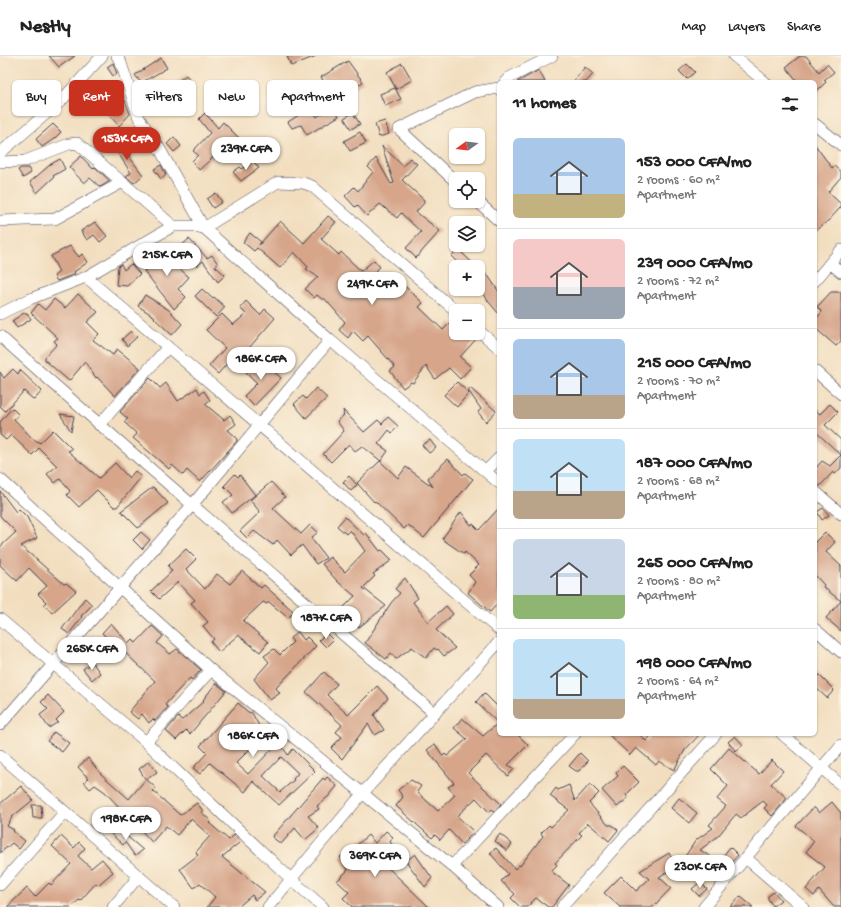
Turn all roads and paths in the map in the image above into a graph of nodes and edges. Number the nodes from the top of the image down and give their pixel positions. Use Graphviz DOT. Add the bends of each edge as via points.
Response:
graph roads {
  1 [pos="102,56"];
  2 [pos="117,56"];
  3 [pos="552,56"];
  4 [pos="734,56"];
  5 [pos="507,80"];
  6 [pos="763,80"];
  7 [pos="497,88"];
  8 [pos="817,126"];
  9 [pos="841,146"];
  10 [pos="0,153"];
  11 [pos="0,162"];
  12 [pos="449,175"];
  13 [pos="121,183"];
  14 [pos="485,208"];
  15 [pos="497,219"];
  16 [pos="0,221"];
  17 [pos="173,226"];
  18 [pos="204,228"];
  19 [pos="841,250"];
  20 [pos="830,263"];
  21 [pos="841,272"];
  22 [pos="86,277"];
  23 [pos="817,279"];
  24 [pos="449,305"];
  25 [pos="0,314"];
  26 [pos="0,336"];
  27 [pos="485,336"];
  28 [pos="330,340"];
  29 [pos="497,346"];
  30 [pos="168,347"];
  31 [pos="817,372"];
  32 [pos="841,394"];
  33 [pos="98,425"];
  34 [pos="258,426"];
  35 [pos="497,460"];
  36 [pos="486,471"];
  37 [pos="0,479"];
  38 [pos="497,481"];
  39 [pos="817,493"];
  40 [pos="193,504"];
  41 [pos="841,514"];
  42 [pos="120,587"];
  43 [pos="0,619"];
  44 [pos="497,628"];
  45 [pos="817,630"];
  46 [pos="497,644"];
  47 [pos="841,652"];
  48 [pos="53,664"];
  49 [pos="211,670"];
  50 [pos="435,714"];
  51 [pos="0,725"];
  52 [pos="573,736"];
  53 [pos="714,736"];
  54 [pos="784,736"];
  55 [pos="146,742"];
  56 [pos="841,745"];
  57 [pos="0,755"];
  58 [pos="821,768"];
  59 [pos="841,785"];
  60 [pos="362,794"];
  61 [pos="65,812"];
  62 [pos="746,859"];
  63 [pos="452,866"];
  64 [pos="139,876"];
  65 [pos="292,880"];
  66 [pos="0,885"];
  67 [pos="113,907"];
  68 [pos="174,907"];
  69 [pos="268,907"];
  70 [pos="323,907"];
  71 [pos="498,907"];
  72 [pos="562,907"];
  73 [pos="704,907"];
  74 [pos="803,907"];
  1 -- 10 [label="street" via="61,101"];
  2 -- 18 [label="street" via="139,118 158,146"];
  3 -- 5 [label="street"];
  4 -- 6 [label="street"];
  7 -- 12 [label="street" via="475,92 399,129"];
  8 -- 9 [label="street"];
  11 -- 13 [label="street" via="25,161 77,143"];
  13 -- 16 [label="street" via="55,219"];
  13 -- 17 [label="street"];
  14 -- 15 [label="street"];
  17 -- 18 [label="street"];
  17 -- 22 [label="street"];
  18 -- 24 [label="street" via="278,182 303,183 312,186"];
  18 -- 28 [label="street"];
  19 -- 20 [label="street"];
  20 -- 21 [label="street"];
  20 -- 23 [label="street"];
  22 -- 25 [label="street"];
  22 -- 30 [label="street"];
  26 -- 33 [label="street"];
  27 -- 29 [label="street"];
  28 -- 34 [label="street"];
  28 -- 36 [label="street"];
  30 -- 33 [label="street"];
  30 -- 34 [label="street"];
  31 -- 32 [label="street"];
  33 -- 40 [label="street"];
  34 -- 40 [label="street"];
  34 -- 44 [label="street"];
  35 -- 36 [label="street"];
  36 -- 38 [label="street"];
  37 -- 42 [label="street"];
  39 -- 41 [label="street"];
  40 -- 42 [label="street"];
  40 -- 50 [label="street"];
  42 -- 48 [label="street"];
  42 -- 49 [label="street"];
  43 -- 48 [label="street"];
  45 -- 47 [label="street"];
  46 -- 50 [label="street"];
  48 -- 51 [label="street"];
  48 -- 55 [label="street"];
  49 -- 55 [label="street"];
  49 -- 60 [label="street"];
  50 -- 60 [label="street"];
  52 -- 63 [label="street"];
  53 -- 72 [label="street"];
  54 -- 58 [label="street"];
  55 -- 65 [label="street"];
  56 -- 58 [label="street"];
  57 -- 61 [label="street"];
  58 -- 59 [label="street"];
  58 -- 62 [label="street"];
  60 -- 63 [label="street"];
  60 -- 65 [label="street"];
  61 -- 64 [label="street"];
  61 -- 66 [label="street"];
  62 -- 73 [label="street"];
  62 -- 74 [label="street"];
  63 -- 71 [label="street"];
  64 -- 67 [label="street"];
  64 -- 68 [label="street"];
  65 -- 69 [label="street"];
  65 -- 70 [label="street"];
}
